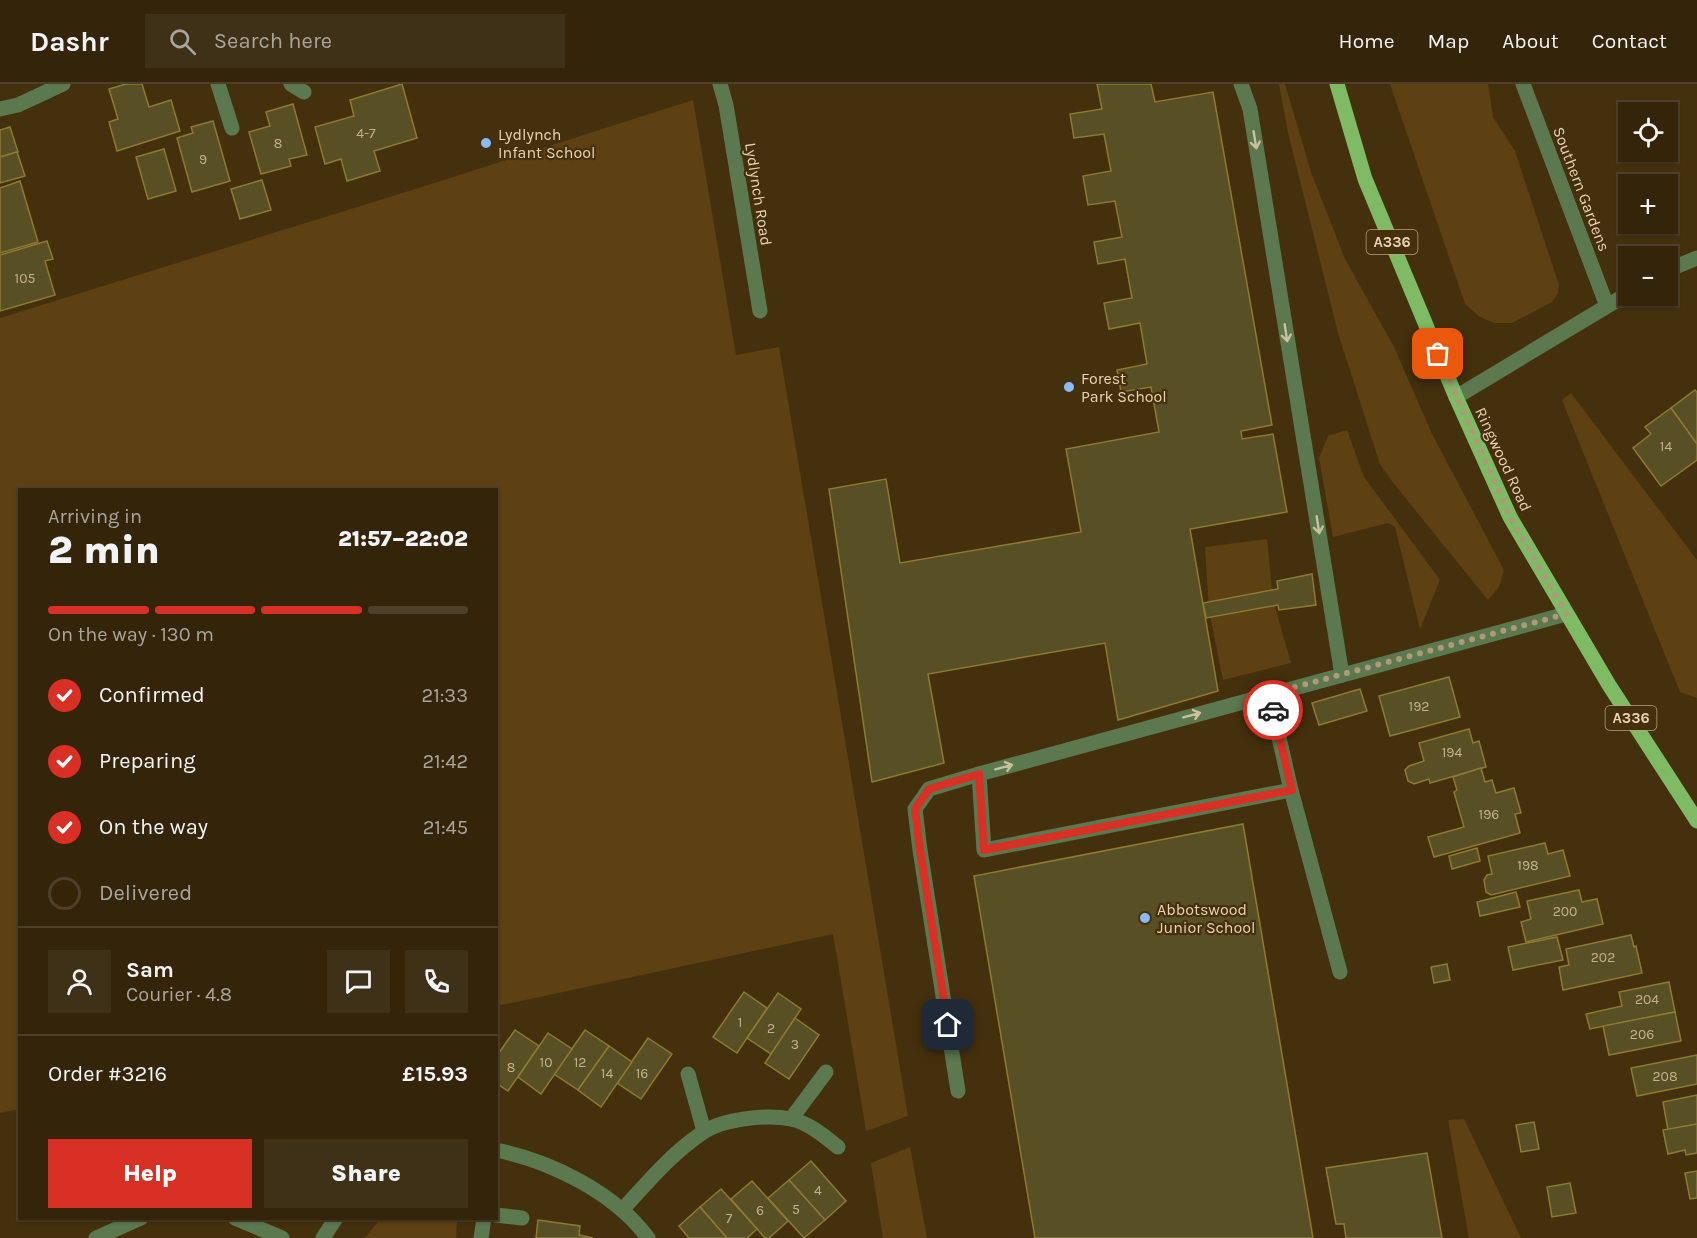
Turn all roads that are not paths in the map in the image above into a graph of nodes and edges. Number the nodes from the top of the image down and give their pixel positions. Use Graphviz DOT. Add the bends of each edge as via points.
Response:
graph roads {
  1 [pos="63,84"];
  2 [pos="218,84"];
  3 [pos="291,84"];
  4 [pos="720,84"];
  5 [pos="1240,84"];
  6 [pos="1337,84"];
  7 [pos="1523,84"];
  8 [pos="304,92"];
  9 [pos="0,109"];
  10 [pos="232,128"];
  11 [pos="1697,258"];
  12 [pos="1678,266"];
  13 [pos="1618,300"];
  14 [pos="1607,306"];
  15 [pos="760,310"];
  16 [pos="1456,397"];
  17 [pos="1566,614"];
  18 [pos="1342,675"];
  19 [pos="1269,694"];
  20 [pos="979,774"];
  21 [pos="1292,790"];
  22 [pos="1697,821"];
  23 [pos="1340,972"];
  24 [pos="826,1072"];
  25 [pos="688,1074"];
  26 [pos="958,1090"];
  27 [pos="791,1119"];
  28 [pos="704,1131"];
  29 [pos="837,1147"];
  30 [pos="498,1150"];
  31 [pos="623,1209"];
  32 [pos="498,1215"];
  33 [pos="522,1218"];
  34 [pos="136,1220"];
  35 [pos="241,1220"];
  36 [pos="335,1220"];
  37 [pos="484,1220"];
  38 [pos="96,1238"];
  39 [pos="282,1238"];
  40 [pos="323,1238"];
  41 [pos="482,1238"];
  42 [pos="648,1238"];
  1 -- 9 [label="street"];
  2 -- 10 [label="street"];
  3 -- 8 [label="street"];
  4 -- 15 [label="street, Lydlynch Road"];
  5 -- 18 [label="street, one-way" via="1250,109"];
  6 -- 16 [label="main road, Ringwood Road / A336" via="1365,179"];
  7 -- 14 [label="street, Southern Gardens"];
  11 -- 12 [label="street"];
  13 -- 14 [label="street"];
  14 -- 16 [label="street"];
  16 -- 17 [label="main road, Ringwood Road / A336" via="1510,517"];
  17 -- 18 [label="street"];
  17 -- 22 [label="main road, Ringwood Road / A336"];
  18 -- 19 [label="street"];
  20 -- 19 [label="street, one-way"];
  19 -- 21 [label="street"];
  20 -- 21 [label="street" via="984,850"];
  20 -- 26 [label="street" via="929,789 915,809"];
  21 -- 23 [label="street"];
  24 -- 27 [label="street"];
  25 -- 28 [label="street"];
  27 -- 28 [label="street" via="733,1121"];
  27 -- 29 [label="street" via="816,1130"];
  28 -- 31 [label="street" via="667,1160"];
  30 -- 31 [label="street" via="553,1168"];
  31 -- 42 [label="street"];
  32 -- 33 [label="street"];
  34 -- 38 [label="street"];
  35 -- 39 [label="street"];
  36 -- 40 [label="street"];
  37 -- 41 [label="street"];
}
